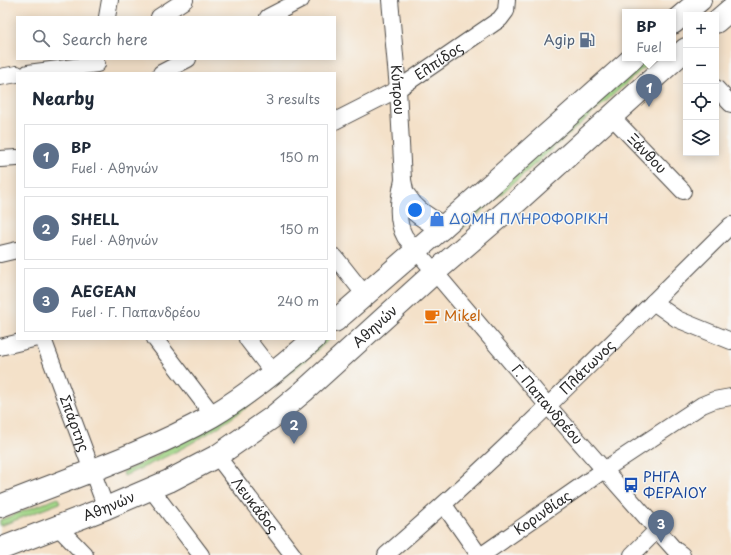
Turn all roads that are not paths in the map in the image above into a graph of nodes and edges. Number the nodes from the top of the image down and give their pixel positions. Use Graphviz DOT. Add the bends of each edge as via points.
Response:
graph roads {
  1 [pos="110,0"];
  2 [pos="185,0"];
  3 [pos="300,0"];
  4 [pos="390,0"];
  5 [pos="507,0"];
  6 [pos="700,0"];
  7 [pos="731,9"];
  8 [pos="107,16"];
  9 [pos="161,16"];
  10 [pos="270,16"];
  11 [pos="719,19"];
  12 [pos="676,20"];
  13 [pos="186,60"];
  14 [pos="630,61"];
  15 [pos="674,61"];
  16 [pos="96,65"];
  17 [pos="36,72"];
  18 [pos="163,72"];
  19 [pos="16,74"];
  20 [pos="0,77"];
  21 [pos="398,89"];
  22 [pos="719,91"];
  23 [pos="731,104"];
  24 [pos="611,116"];
  25 [pos="336,120"];
  26 [pos="16,158"];
  27 [pos="0,160"];
  28 [pos="405,189"];
  29 [pos="682,191"];
  30 [pos="731,225"];
  31 [pos="442,228"];
  32 [pos="16,250"];
  33 [pos="416,251"];
  34 [pos="0,254"];
  35 [pos="336,258"];
  36 [pos="435,272"];
  37 [pos="365,295"];
  38 [pos="653,302"];
  39 [pos="336,319"];
  40 [pos="29,340"];
  41 [pos="43,340"];
  42 [pos="156,340"];
  43 [pos="248,340"];
  44 [pos="313,340"];
  45 [pos="731,341"];
  46 [pos="0,347"];
  47 [pos="274,374"];
  48 [pos="731,397"];
  49 [pos="548,406"];
  50 [pos="213,415"];
  51 [pos="217,456"];
  52 [pos="91,470"];
  53 [pos="604,470"];
  54 [pos="151,489"];
  55 [pos="444,505"];
  56 [pos="0,506"];
  57 [pos="106,508"];
  58 [pos="58,527"];
  59 [pos="657,530"];
  60 [pos="0,549"];
  61 [pos="85,555"];
  62 [pos="201,555"];
  63 [pos="293,555"];
  64 [pos="386,555"];
  65 [pos="480,555"];
  66 [pos="632,555"];
  67 [pos="682,555"];
  1 -- 8 [label="street"];
  2 -- 9 [label="street"];
  3 -- 10 [label="street"];
  4 -- 21 [label="street, Κύπρου"];
  5 -- 21 [label="street, Ελπίδος" via="506,11 500,19"];
  6 -- 12 [label="highway"];
  7 -- 11 [label="highway"];
  13 -- 18 [label="street"];
  14 -- 31 [label="highway"];
  15 -- 24 [label="highway, Αθηνών"];
  16 -- 17 [label="street"];
  19 -- 20 [label="street"];
  21 -- 25 [label="street, Ελπίδος"];
  21 -- 28 [label="street, Κύπρου"];
  22 -- 23 [label="street"];
  24 -- 29 [label="street, Ξάνθου"];
  24 -- 36 [label="highway, Αθηνών"];
  26 -- 27 [label="street"];
  28 -- 31 [label="highway" via="416,211"];
  28 -- 33 [label="street, Κύπρου" via="410,231"];
  30 -- 38 [label="street, Πλάτωνος"];
  31 -- 33 [label="highway"];
  32 -- 34 [label="street"];
  33 -- 36 [label="street, Γ. Παπανδρέου"];
  33 -- 37 [label="highway"];
  35 -- 37 [label="street"];
  36 -- 49 [label="street, Γ. Παπανδρέου"];
  36 -- 51 [label="highway, Αθηνών" via="304,391 273,417"];
  37 -- 39 [label="highway"];
  38 -- 45 [label="street" via="677,319"];
  38 -- 49 [label="street, Πλάτωνος"];
  40 -- 46 [label="street"];
  41 -- 52 [label="street, Σπάρτης"];
  42 -- 50 [label="street"];
  43 -- 47 [label="street"];
  44 -- 47 [label="highway"];
  47 -- 50 [label="highway"];
  48 -- 53 [label="street, Κορινθίας" via="702,405"];
  49 -- 53 [label="street, Γ. Παπανδρέου"];
  49 -- 55 [label="street, Πλάτωνος"];
  50 -- 52 [label="highway" via="151,446"];
  51 -- 54 [label="highway, Αθηνών"];
  51 -- 63 [label="street, Λευκάδος"];
  52 -- 56 [label="highway"];
  52 -- 57 [label="street, Σπάρτης"];
  53 -- 59 [label="street, Γ. Παπανδρέου"];
  53 -- 65 [label="street, Κορινθίας"];
  54 -- 57 [label="highway, Αθηνών"];
  54 -- 62 [label="street"];
  55 -- 64 [label="street, Πλάτωνος"];
  55 -- 65 [label="street"];
  57 -- 58 [label="highway, Αθηνών"];
  58 -- 60 [label="highway, Αθηνών"];
  58 -- 61 [label="street"];
  59 -- 66 [label="street"];
  59 -- 67 [label="street, Γ. Παπανδρέου"];
}
